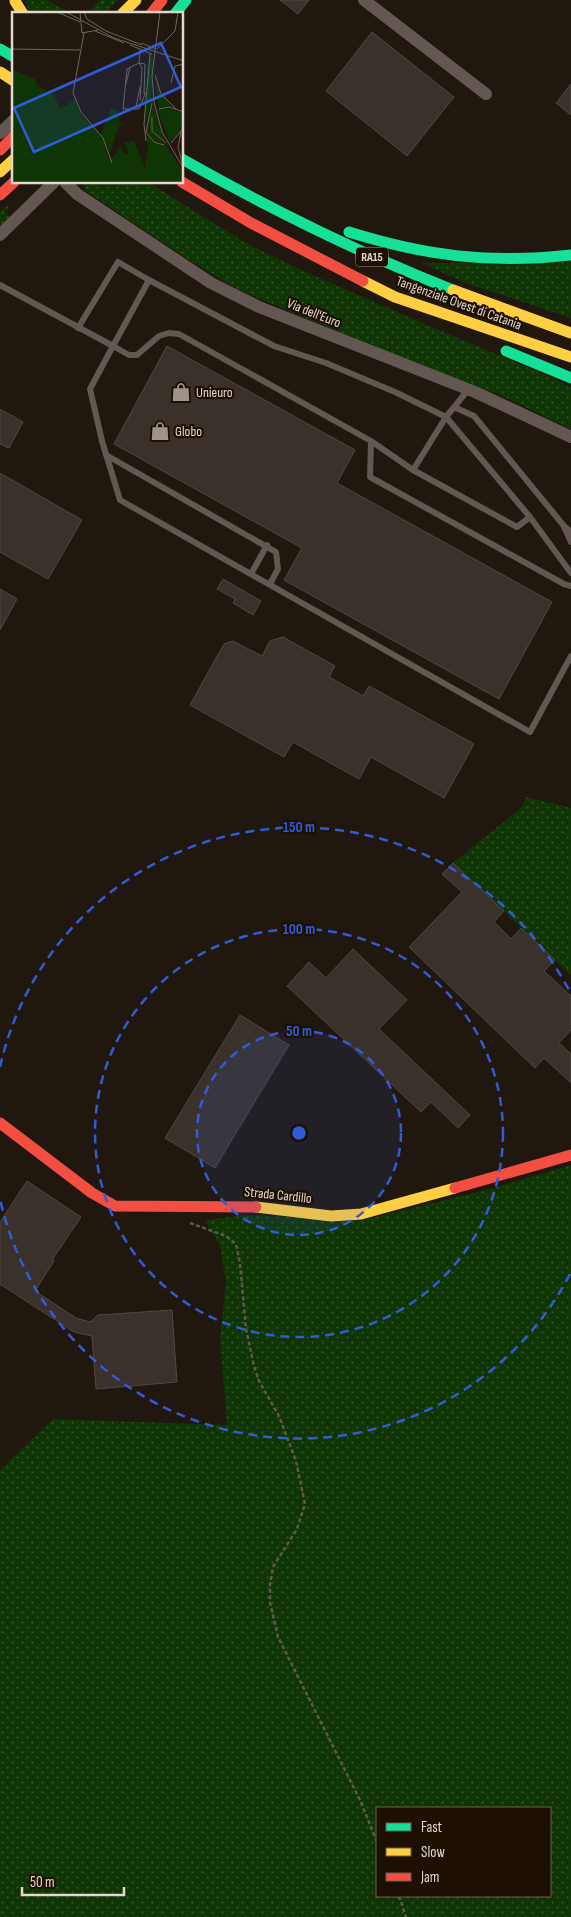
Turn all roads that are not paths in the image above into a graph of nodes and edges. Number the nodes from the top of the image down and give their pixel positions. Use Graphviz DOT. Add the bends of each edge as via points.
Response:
graph roads {
  1 [pos="136,0"];
  2 [pos="145,0"];
  3 [pos="162,0"];
  4 [pos="186,0"];
  5 [pos="364,0"];
  6 [pos="15,1"];
  7 [pos="22,12"];
  8 [pos="124,12"];
  9 [pos="136,12"];
  10 [pos="153,12"];
  11 [pos="177,12"];
  12 [pos="0,49"];
  13 [pos="12,56"];
  14 [pos="0,72"];
  15 [pos="12,80"];
  16 [pos="486,94"];
  17 [pos="12,122"];
  18 [pos="0,133"];
  19 [pos="12,138"];
  20 [pos="0,150"];
  21 [pos="184,150"];
  22 [pos="184,160"];
  23 [pos="12,161"];
  24 [pos="210,161"];
  25 [pos="0,172"];
  26 [pos="184,183"];
  27 [pos="12,184"];
  28 [pos="52,184"];
  29 [pos="67,184"];
  30 [pos="0,195"];
  31 [pos="305,211"];
  32 [pos="322,220"];
  33 [pos="339,228"];
  34 [pos="0,235"];
  35 [pos="571,255"];
  36 [pos="149,280"];
  37 [pos="0,285"];
  38 [pos="395,297"];
  39 [pos="437,323"];
  40 [pos="78,328"];
  41 [pos="571,333"];
  42 [pos="113,346"];
  43 [pos="496,348"];
  44 [pos="571,357"];
  45 [pos="571,378"];
  46 [pos="468,390"];
  47 [pos="454,407"];
  48 [pos="446,417"];
  49 [pos="571,437"];
  50 [pos="371,441"];
  51 [pos="106,455"];
  52 [pos="413,470"];
  53 [pos="530,517"];
  54 [pos="564,526"];
  55 [pos="571,532"];
  56 [pos="571,542"];
  57 [pos="267,545"];
  58 [pos="571,573"];
  59 [pos="252,574"];
  60 [pos="270,584"];
  61 [pos="571,586"];
  62 [pos="571,656"];
  63 [pos="0,1123"];
  64 [pos="571,1155"];
  1 -- 8 [label="main road"];
  2 -- 9 [label="main road"];
  3 -- 10 [label="main road"];
  4 -- 11 [label="main road"];
  5 -- 16 [label="street"];
  6 -- 7 [label="main road"];
  12 -- 13 [label="main road"];
  14 -- 15 [label="main road"];
  17 -- 18 [label="street"];
  19 -- 20 [label="main road"];
  21 -- 24 [label="main road"];
  22 -- 41 [label="main road, Tangenziale Ovest di Catania / RA15" via="338,242 496,308"];
  23 -- 25 [label="main road"];
  26 -- 38 [label="main road, Tangenziale Ovest di Catania / RA15" via="266,232"];
  27 -- 30 [label="main road"];
  28 -- 34 [label="street"];
  29 -- 46 [label="street, Via dell'Euro" via="85,200 232,294"];
  31 -- 32 [label="main road"];
  33 -- 35 [label="main road" via="413,251 447,256 489,259"];
  36 -- 40 [label="lane" via="118,262"];
  36 -- 42 [label="lane"];
  36 -- 48 [label="lane" via="274,346 387,388"];
  37 -- 40 [label="lane"];
  38 -- 39 [label="main road"];
  38 -- 44 [label="main road, Tangenziale Ovest di Catania / RA15"];
  40 -- 42 [label="lane"];
  42 -- 50 [label="lane" via="129,355 137,354 159,336 179,334"];
  42 -- 51 [label="lane" via="90,389"];
  43 -- 45 [label="main road"];
  46 -- 47 [label="lane"];
  46 -- 49 [label="street, Via dell'Euro"];
  47 -- 48 [label="lane"];
  47 -- 54 [label="lane" via="474,416"];
  48 -- 52 [label="lane"];
  48 -- 53 [label="lane"];
  50 -- 52 [label="lane"];
  50 -- 61 [label="lane" via="370,477"];
  51 -- 57 [label="lane"];
  51 -- 59 [label="lane" via="120,500"];
  52 -- 53 [label="lane" via="517,527"];
  53 -- 58 [label="lane"];
  54 -- 55 [label="lane"];
  54 -- 56 [label="lane"];
  57 -- 59 [label="lane"];
  57 -- 60 [label="lane" via="276,552 278,569"];
  59 -- 60 [label="lane"];
  60 -- 62 [label="lane" via="530,732"];
  63 -- 64 [label="main road, Strada Cardillo" via="92,1193 115,1206 244,1206 331,1216 361,1214"];
}
